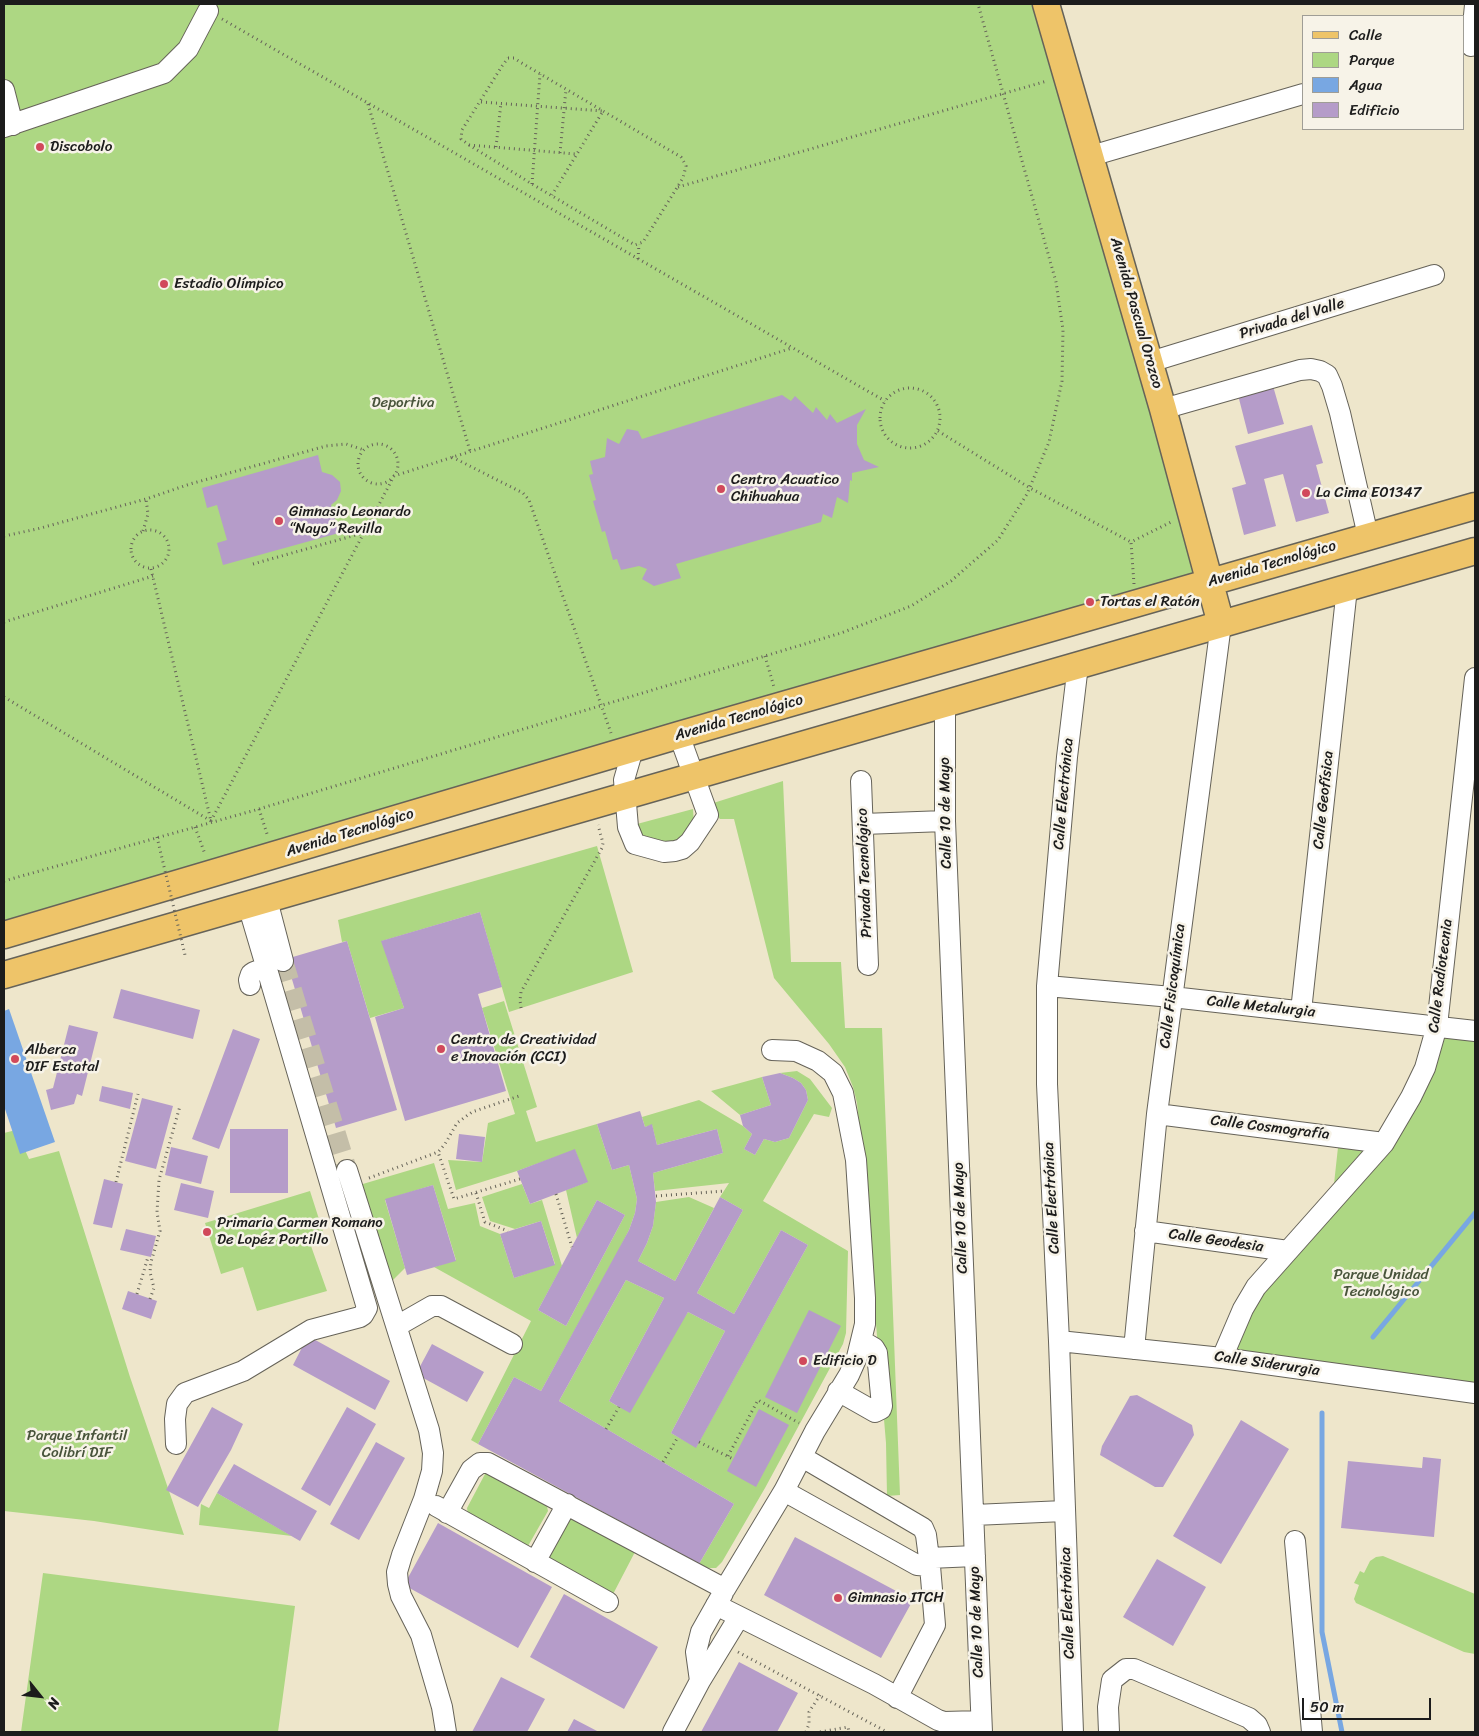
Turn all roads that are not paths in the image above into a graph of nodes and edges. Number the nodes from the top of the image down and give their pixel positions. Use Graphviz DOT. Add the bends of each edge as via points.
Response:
graph roads {
  1 [pos="1046,4"];
  2 [pos="1475,5"];
  3 [pos="208,11"];
  4 [pos="1470,46"];
  5 [pos="4,90"];
  6 [pos="1302,94"];
  7 [pos="8,126"];
  8 [pos="1091,156"];
  9 [pos="1434,275"];
  10 [pos="1150,362"];
  11 [pos="1163,409"];
  12 [pos="1475,506"];
  13 [pos="1368,536"];
  14 [pos="1475,551"];
  15 [pos="1210,581"];
  16 [pos="1347,588"];
  17 [pos="1221,624"];
  18 [pos="1078,665"];
  19 [pos="1475,678"];
  20 [pos="944,703"];
  21 [pos="679,736"];
  22 [pos="626,751"];
  23 [pos="694,777"];
  24 [pos="861,781"];
  25 [pos="625,798"];
  26 [pos="945,821"];
  27 [pos="863,824"];
  28 [pos="257,902"];
  29 [pos="4,935"];
  30 [pos="275,964"];
  31 [pos="868,965"];
  32 [pos="4,976"];
  33 [pos="250,985"];
  34 [pos="1047,986"];
  35 [pos="1172,997"];
  36 [pos="1301,1011"];
  37 [pos="1437,1026"];
  38 [pos="1475,1031"];
  39 [pos="772,1050"];
  40 [pos="1157,1114"];
  41 [pos="1384,1143"];
  42 [pos="349,1177"];
  43 [pos="1145,1231"];
  44 [pos="1288,1251"];
  45 [pos="397,1326"];
  46 [pos="862,1341"];
  47 [pos="1059,1342"];
  48 [pos="512,1344"];
  49 [pos="1134,1349"];
  50 [pos="1222,1358"];
  51 [pos="838,1391"];
  52 [pos="1475,1393"];
  53 [pos="176,1444"];
  54 [pos="802,1458"];
  55 [pos="784,1491"];
  56 [pos="424,1498"];
  57 [pos="567,1504"];
  58 [pos="1064,1511"];
  59 [pos="447,1513"];
  60 [pos="974,1515"];
  61 [pos="1295,1541"];
  62 [pos="975,1556"];
  63 [pos="535,1562"];
  64 [pos="930,1562"];
  65 [pos="720,1597"];
  66 [pos="608,1602"];
  67 [pos="740,1617"];
  68 [pos="700,1681"];
  69 [pos="897,1698"];
  70 [pos="981,1726"];
  71 [pos="446,1732"];
  72 [pos="673,1732"];
  73 [pos="1073,1732"];
  74 [pos="1109,1732"];
  75 [pos="1260,1732"];
  76 [pos="1312,1732"];
  1 -- 8 [label="main road, Avenida Pascual Orozco"];
  2 -- 4 [label="street"];
  3 -- 7 [label="street" via="188,49 164,73"];
  5 -- 7 [label="street"];
  6 -- 8 [label="street"];
  8 -- 10 [label="main road, Avenida Pascual Orozco"];
  9 -- 10 [label="street, Privada del Valle"];
  10 -- 11 [label="main road, Avenida Pascual Orozco"];
  11 -- 13 [label="street" via="1300,370 1320,371 1327,376 1335,395"];
  11 -- 15 [label="main road, Avenida Pascual Orozco"];
  12 -- 13 [label="main road, Avenida Tecnológico"];
  13 -- 15 [label="main road, Avenida Tecnológico"];
  14 -- 16 [label="main road"];
  15 -- 17 [label="main road, Avenida Pascual Orozco"];
  15 -- 21 [label="main road, Avenida Tecnológico"];
  16 -- 17 [label="main road"];
  16 -- 36 [label="street, Calle Geofísica"];
  17 -- 18 [label="main road"];
  17 -- 35 [label="street, Calle Fisicoquímica"];
  18 -- 20 [label="main road"];
  18 -- 34 [label="street, Calle Electrónica"];
  19 -- 37 [label="street, Calle Radiotecnia"];
  20 -- 23 [label="main road"];
  20 -- 26 [label="street, Calle 10 de Mayo"];
  21 -- 22 [label="main road, Avenida Tecnológico"];
  21 -- 23 [label="street"];
  22 -- 25 [label="street"];
  22 -- 29 [label="main road, Avenida Tecnológico"];
  23 -- 25 [label="main road"];
  23 -- 25 [label="street" via="708,815 690,842 675,852 635,844 628,827"];
  24 -- 27 [label="street, Privada Tecnológico"];
  25 -- 28 [label="main road"];
  26 -- 27 [label="street"];
  26 -- 60 [label="street, Calle 10 de Mayo"];
  27 -- 31 [label="street, Privada Tecnológico"];
  28 -- 30 [label="street"];
  28 -- 32 [label="main road"];
  30 -- 33 [label="street" via="251,974"];
  30 -- 53 [label="street" via="367,1308 360,1317 311,1330 243,1371 185,1393 177,1404"];
  34 -- 35 [label="street, Calle Metalurgia"];
  34 -- 47 [label="street, Calle Electrónica" via="1047,1084"];
  35 -- 36 [label="street, Calle Metalurgia"];
  35 -- 40 [label="street, Calle Fisicoquímica"];
  36 -- 37 [label="street, Calle Metalurgia"];
  37 -- 38 [label="street, Calle Metalurgia"];
  37 -- 41 [label="street, Calle Radiotecnia" via="1425,1068"];
  39 -- 46 [label="street" via="796,1051 818,1061 834,1073 843,1093 856,1160 865,1298"];
  40 -- 41 [label="street, Calle Cosmografía"];
  40 -- 43 [label="street, Calle Fisicoquímica"];
  41 -- 44 [label="street, Calle Radiotecnia"];
  42 -- 45 [label="street"];
  43 -- 44 [label="street, Calle Geodesia"];
  43 -- 49 [label="street, Calle Fisicoquímica"];
  44 -- 50 [label="street, Calle Radiotecnia" via="1250,1297"];
  45 -- 48 [label="street" via="432,1306 441,1306"];
  45 -- 56 [label="street" via="433,1453 432,1471"];
  46 -- 51 [label="street"];
  46 -- 51 [label="street" via="877,1353 881,1409 875,1412"];
  47 -- 49 [label="street, Calle Siderurgia"];
  47 -- 58 [label="street, Calle Electrónica"];
  49 -- 50 [label="street, Calle Siderurgia"];
  50 -- 52 [label="street, Calle Siderurgia"];
  51 -- 54 [label="street"];
  54 -- 55 [label="street"];
  54 -- 64 [label="street" via="923,1528"];
  55 -- 64 [label="street" via="917,1565"];
  55 -- 65 [label="street"];
  56 -- 59 [label="street"];
  56 -- 71 [label="street" via="402,1556 398,1584 421,1635"];
  57 -- 59 [label="street" via="488,1462 480,1463 471,1470"];
  57 -- 63 [label="street"];
  57 -- 65 [label="street"];
  58 -- 60 [label="street"];
  58 -- 73 [label="street, Calle Electrónica"];
  59 -- 63 [label="street"];
  60 -- 62 [label="street, Calle 10 de Mayo"];
  61 -- 76 [label="street"];
  62 -- 64 [label="street"];
  62 -- 70 [label="street, Calle 10 de Mayo"];
  63 -- 66 [label="street"];
  64 -- 69 [label="street" via="935,1625"];
  65 -- 67 [label="street"];
  65 -- 68 [label="street" via="701,1632 696,1652"];
  67 -- 68 [label="street"];
  67 -- 69 [label="street"];
  68 -- 72 [label="street"];
  69 -- 70 [label="street" via="944,1722"];
  74 -- 75 [label="street" via="1112,1680 1126,1669 1134,1669 1249,1718 1257,1724"];
}
